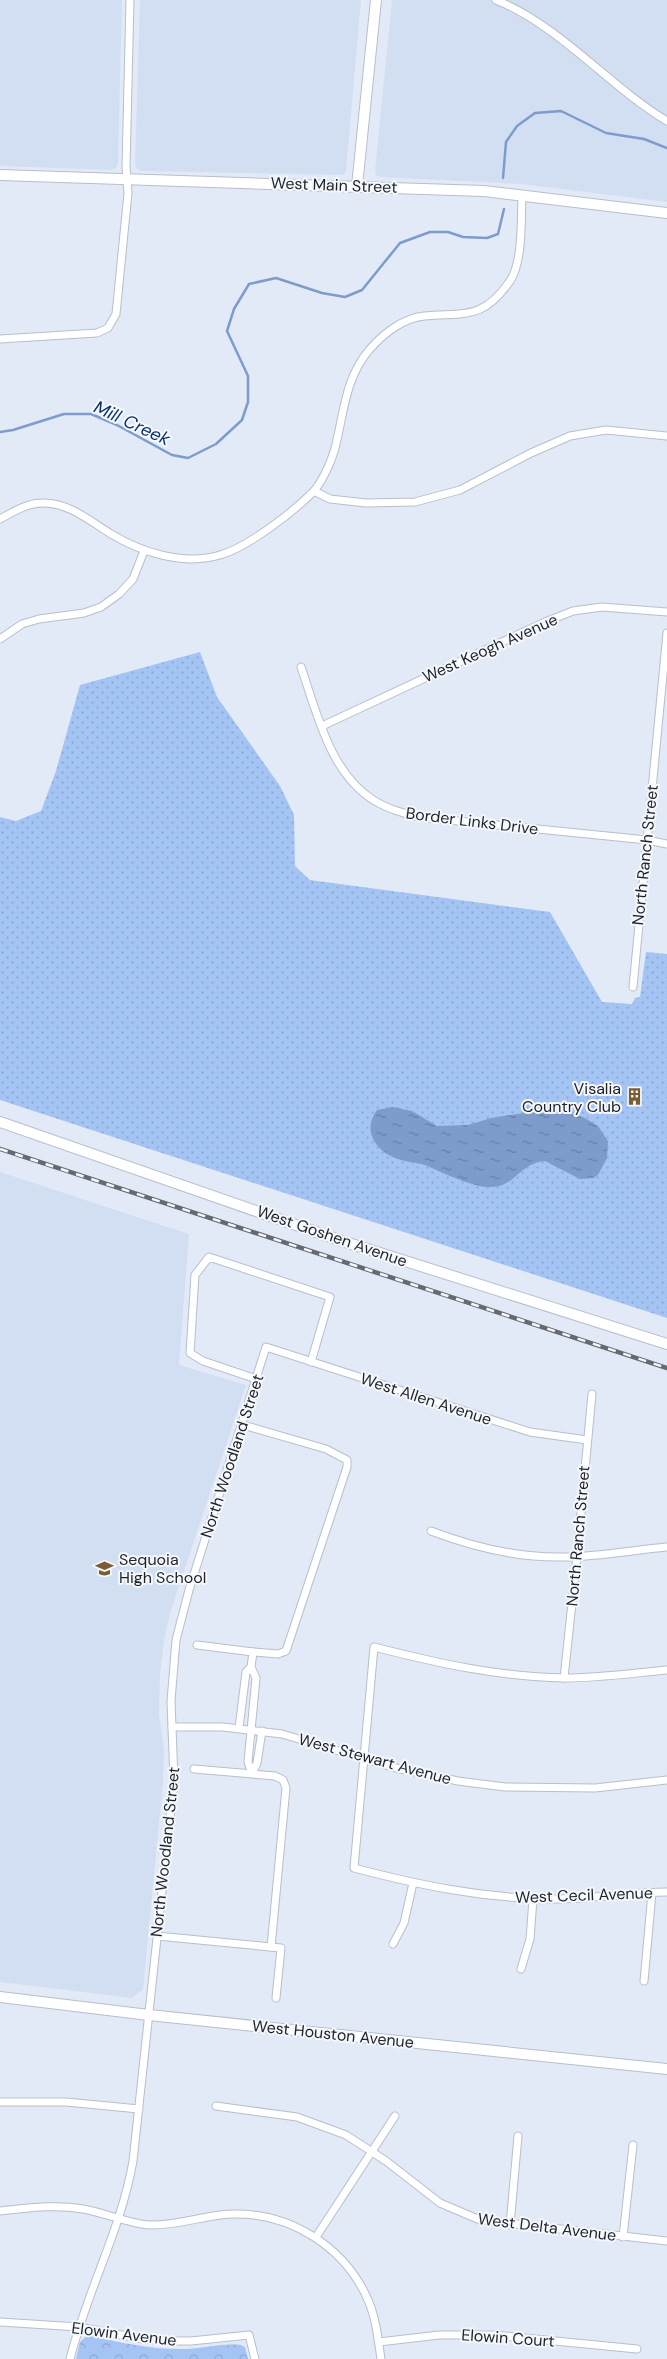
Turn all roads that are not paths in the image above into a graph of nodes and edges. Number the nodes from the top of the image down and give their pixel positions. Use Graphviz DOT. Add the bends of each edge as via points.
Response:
graph roads {
  1 [pos="130,0"];
  2 [pos="376,0"];
  3 [pos="496,0"];
  4 [pos="667,121"];
  5 [pos="0,175"];
  6 [pos="127,179"];
  7 [pos="357,186"];
  8 [pos="522,196"];
  9 [pos="667,213"];
  10 [pos="0,339"];
  11 [pos="667,436"];
  12 [pos="314,491"];
  13 [pos="0,519"];
  14 [pos="144,551"];
  15 [pos="667,612"];
  16 [pos="667,633"];
  17 [pos="0,639"];
  18 [pos="301,667"];
  19 [pos="322,726"];
  20 [pos="647,840"];
  21 [pos="667,844"];
  22 [pos="633,988"];
  23 [pos="0,1122"];
  24 [pos="667,1344"];
  25 [pos="266,1347"];
  26 [pos="311,1362"];
  27 [pos="256,1379"];
  28 [pos="592,1394"];
  29 [pos="243,1425"];
  30 [pos="587,1440"];
  31 [pos="431,1531"];
  32 [pos="667,1547"];
  33 [pos="578,1556"];
  34 [pos="197,1645"];
  35 [pos="253,1652"];
  36 [pos="251,1667"];
  37 [pos="667,1670"];
  38 [pos="564,1678"];
  39 [pos="172,1727"];
  40 [pos="239,1728"];
  41 [pos="251,1730"];
  42 [pos="262,1731"];
  43 [pos="249,1754"];
  44 [pos="258,1756"];
  45 [pos="364,1758"];
  46 [pos="194,1769"];
  47 [pos="252,1774"];
  48 [pos="667,1780"];
  49 [pos="413,1883"];
  50 [pos="667,1892"];
  51 [pos="652,1893"];
  52 [pos="533,1899"];
  53 [pos="157,1936"];
  54 [pos="393,1944"];
  55 [pos="271,1947"];
  56 [pos="521,1969"];
  57 [pos="644,1981"];
  58 [pos="0,1997"];
  59 [pos="276,1998"];
  60 [pos="148,2015"];
  61 [pos="667,2069"];
  62 [pos="0,2102"];
  63 [pos="216,2106"];
  64 [pos="139,2109"];
  65 [pos="395,2116"];
  66 [pos="518,2136"];
  67 [pos="633,2145"];
  68 [pos="371,2150"];
  69 [pos="0,2211"];
  70 [pos="118,2219"];
  71 [pos="510,2225"];
  72 [pos="316,2237"];
  73 [pos="623,2237"];
  74 [pos="667,2241"];
  75 [pos="0,2322"];
  76 [pos="79,2327"];
  77 [pos="378,2342"];
  78 [pos="638,2349"];
  79 [pos="70,2359"];
  80 [pos="255,2359"];
  81 [pos="381,2359"];
  1 -- 6 [label="street"];
  2 -- 7 [label="main road"];
  3 -- 4 [label="street" via="545,26"];
  5 -- 6 [label="main road, West Main Street"];
  6 -- 7 [label="main road, West Main Street"];
  6 -- 10 [label="street" via="113,322 97,333"];
  7 -- 8 [label="main road, West Main Street"];
  8 -- 9 [label="main road, West Main Street"];
  8 -- 12 [label="street" via="518,257 512,279 487,306 466,315 422,316 388,331 368,351 356,368 346,394 336,445"];
  11 -- 12 [label="street" via="606,430 570,436 460,490 415,502 366,503 330,499"];
  12 -- 14 [label="street" via="253,540 219,556 189,558"];
  13 -- 14 [label="street" via="23,507 43,503 61,506"];
  14 -- 17 [label="street" via="132,579 101,607 22,624"];
  15 -- 19 [label="street, West Keogh Avenue" via="602,607 573,612"];
  16 -- 20 [label="street, North Ranch Street"];
  18 -- 19 [label="street, Border Links Drive"];
  19 -- 20 [label="street, Border Links Drive" via="341,767 355,784 374,800 396,811 418,817"];
  20 -- 21 [label="street, Border Links Drive"];
  20 -- 22 [label="street, North Ranch Street"];
  23 -- 24 [label="main road, West Goshen Avenue" via="342,1241"];
  25 -- 26 [label="street, West Allen Avenue"];
  25 -- 27 [label="street, North Woodland Street"];
  26 -- 27 [label="street" via="330,1297 209,1257 196,1275 190,1353 203,1361"];
  26 -- 30 [label="street, West Allen Avenue" via="530,1432"];
  27 -- 29 [label="street, North Woodland Street"];
  28 -- 30 [label="street, North Ranch Street"];
  29 -- 35 [label="street" via="326,1449 347,1460 286,1651 278,1654"];
  29 -- 39 [label="street, North Woodland Street" via="182,1614 173,1671"];
  30 -- 33 [label="street, North Ranch Street"];
  31 -- 33 [label="street" via="454,1540 531,1556"];
  32 -- 33 [label="street"];
  33 -- 38 [label="street, North Ranch Street"];
  34 -- 35 [label="street"];
  35 -- 36 [label="street"];
  36 -- 40 [label="street" via="246,1672"];
  36 -- 41 [label="street" via="256,1678"];
  37 -- 38 [label="street"];
  38 -- 45 [label="street" via="460,1668 374,1648"];
  39 -- 40 [label="street, West Stewart Avenue"];
  39 -- 53 [label="street, North Woodland Street" via="174,1780"];
  40 -- 41 [label="street, West Stewart Avenue"];
  41 -- 42 [label="street, West Stewart Avenue"];
  41 -- 43 [label="street"];
  42 -- 44 [label="street"];
  42 -- 45 [label="street, West Stewart Avenue" via="304,1739"];
  43 -- 44 [label="street"];
  43 -- 47 [label="street"];
  44 -- 47 [label="street"];
  45 -- 48 [label="street, West Stewart Avenue" via="432,1776 505,1787 595,1788"];
  45 -- 49 [label="street, West Cecil Avenue" via="354,1868"];
  46 -- 47 [label="street"];
  47 -- 55 [label="street" via="276,1776 283,1780 286,1788"];
  49 -- 52 [label="street, West Cecil Avenue" via="430,1888"];
  49 -- 54 [label="street" via="404,1923"];
  50 -- 51 [label="street, West Cecil Avenue"];
  51 -- 52 [label="street, West Cecil Avenue"];
  51 -- 57 [label="street"];
  52 -- 56 [label="street" via="530,1939"];
  53 -- 55 [label="street"];
  53 -- 60 [label="street, North Woodland Street"];
  55 -- 59 [label="street" via="281,1948"];
  58 -- 60 [label="main road, West Houston Avenue"];
  60 -- 61 [label="main road, West Houston Avenue"];
  60 -- 64 [label="street, North Woodland Street"];
  62 -- 64 [label="street" via="66,2102"];
  63 -- 68 [label="street, West Delta Avenue" via="277,2113 316,2123"];
  64 -- 70 [label="street, North Woodland Street" via="128,2192"];
  65 -- 68 [label="street"];
  66 -- 71 [label="street"];
  67 -- 73 [label="street"];
  68 -- 71 [label="street, West Delta Avenue" via="452,2210 480,2220"];
  68 -- 72 [label="street"];
  69 -- 70 [label="street" via="66,2207"];
  70 -- 72 [label="street" via="164,2224 210,2216 248,2214 280,2221"];
  70 -- 76 [label="street, North Woodland Street"];
  71 -- 73 [label="street, West Delta Avenue"];
  72 -- 77 [label="street" via="344,2261 368,2300"];
  73 -- 74 [label="street, West Delta Avenue"];
  75 -- 76 [label="street, Elowin Avenue"];
  76 -- 79 [label="street, North Woodland Street"];
  76 -- 80 [label="street, Elowin Avenue" via="168,2341 249,2335"];
  77 -- 78 [label="street, Elowin Court" via="439,2335 494,2335"];
  77 -- 81 [label="street"];
}
